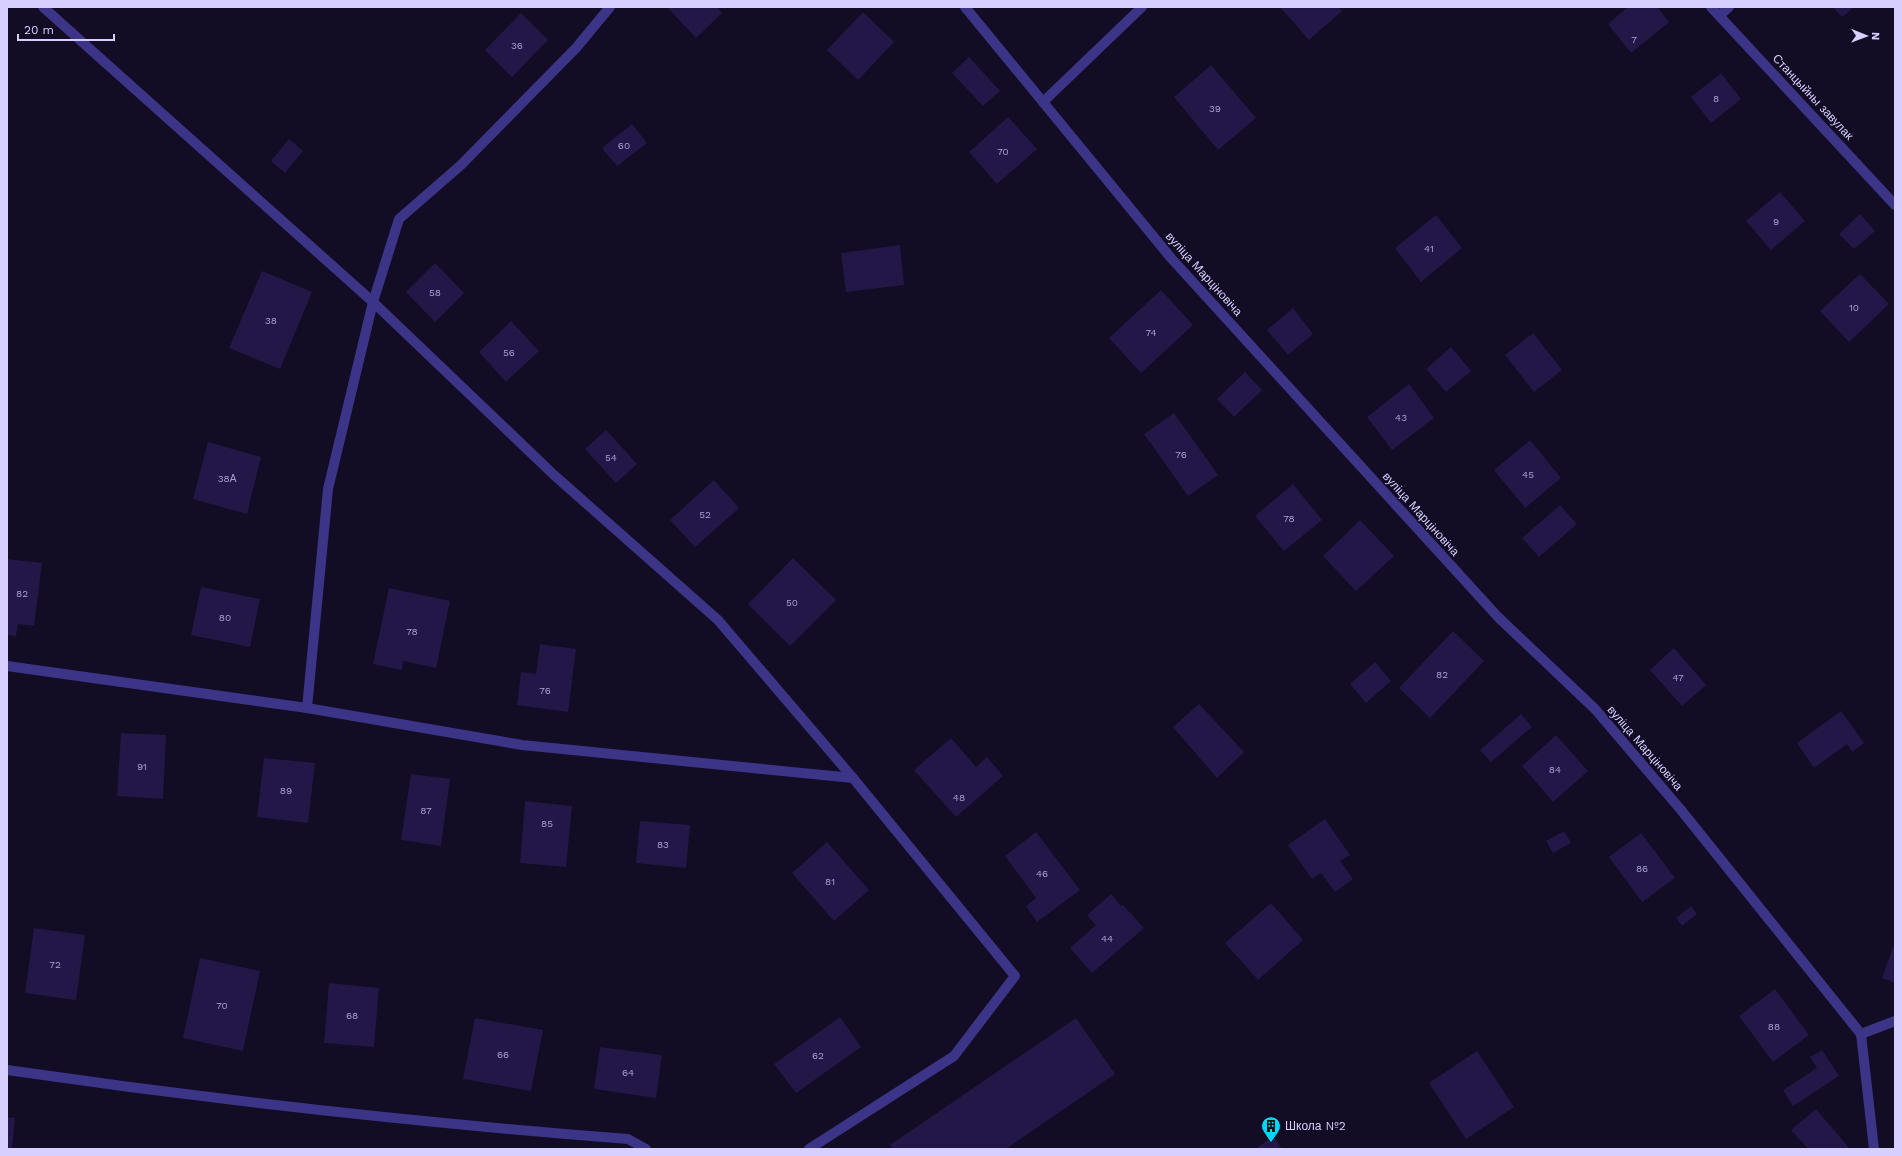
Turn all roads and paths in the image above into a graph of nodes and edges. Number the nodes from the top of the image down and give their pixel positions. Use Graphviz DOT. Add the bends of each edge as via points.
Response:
graph roads {
  1 [pos="44,7"];
  2 [pos="610,7"];
  3 [pos="965,7"];
  4 [pos="1142,7"];
  5 [pos="1712,7"];
  6 [pos="1729,7"];
  7 [pos="1720,15"];
  8 [pos="1043,102"];
  9 [pos="1895,205"];
  10 [pos="373,302"];
  11 [pos="7,666"];
  12 [pos="307,708"];
  13 [pos="853,778"];
  14 [pos="1895,1021"];
  15 [pos="1861,1034"];
  16 [pos="7,1070"];
  17 [pos="646,1149"];
  18 [pos="810,1149"];
  19 [pos="1874,1149"];
  1 -- 10 [label="street"];
  2 -- 10 [label="street" via="576,48 461,165 399,219"];
  3 -- 8 [label="street, вуліца Марціновіча"];
  4 -- 8 [label="street"];
  5 -- 7 [label="street, Станцыйны завулак"];
  6 -- 7 [label="street"];
  7 -- 9 [label="street, Станцыйны завулак"];
  8 -- 15 [label="street, вуліца Марціновіча" via="1171,258 1492,612 1595,709 1681,810"];
  10 -- 12 [label="street" via="328,489"];
  10 -- 13 [label="street" via="554,475 718,620"];
  11 -- 12 [label="street"];
  12 -- 13 [label="street" via="522,745"];
  13 -- 18 [label="street" via="1015,976 954,1056"];
  14 -- 15 [label="street"];
  15 -- 19 [label="street"];
  16 -- 17 [label="street" via="168,1092 498,1129 628,1139"];
}
